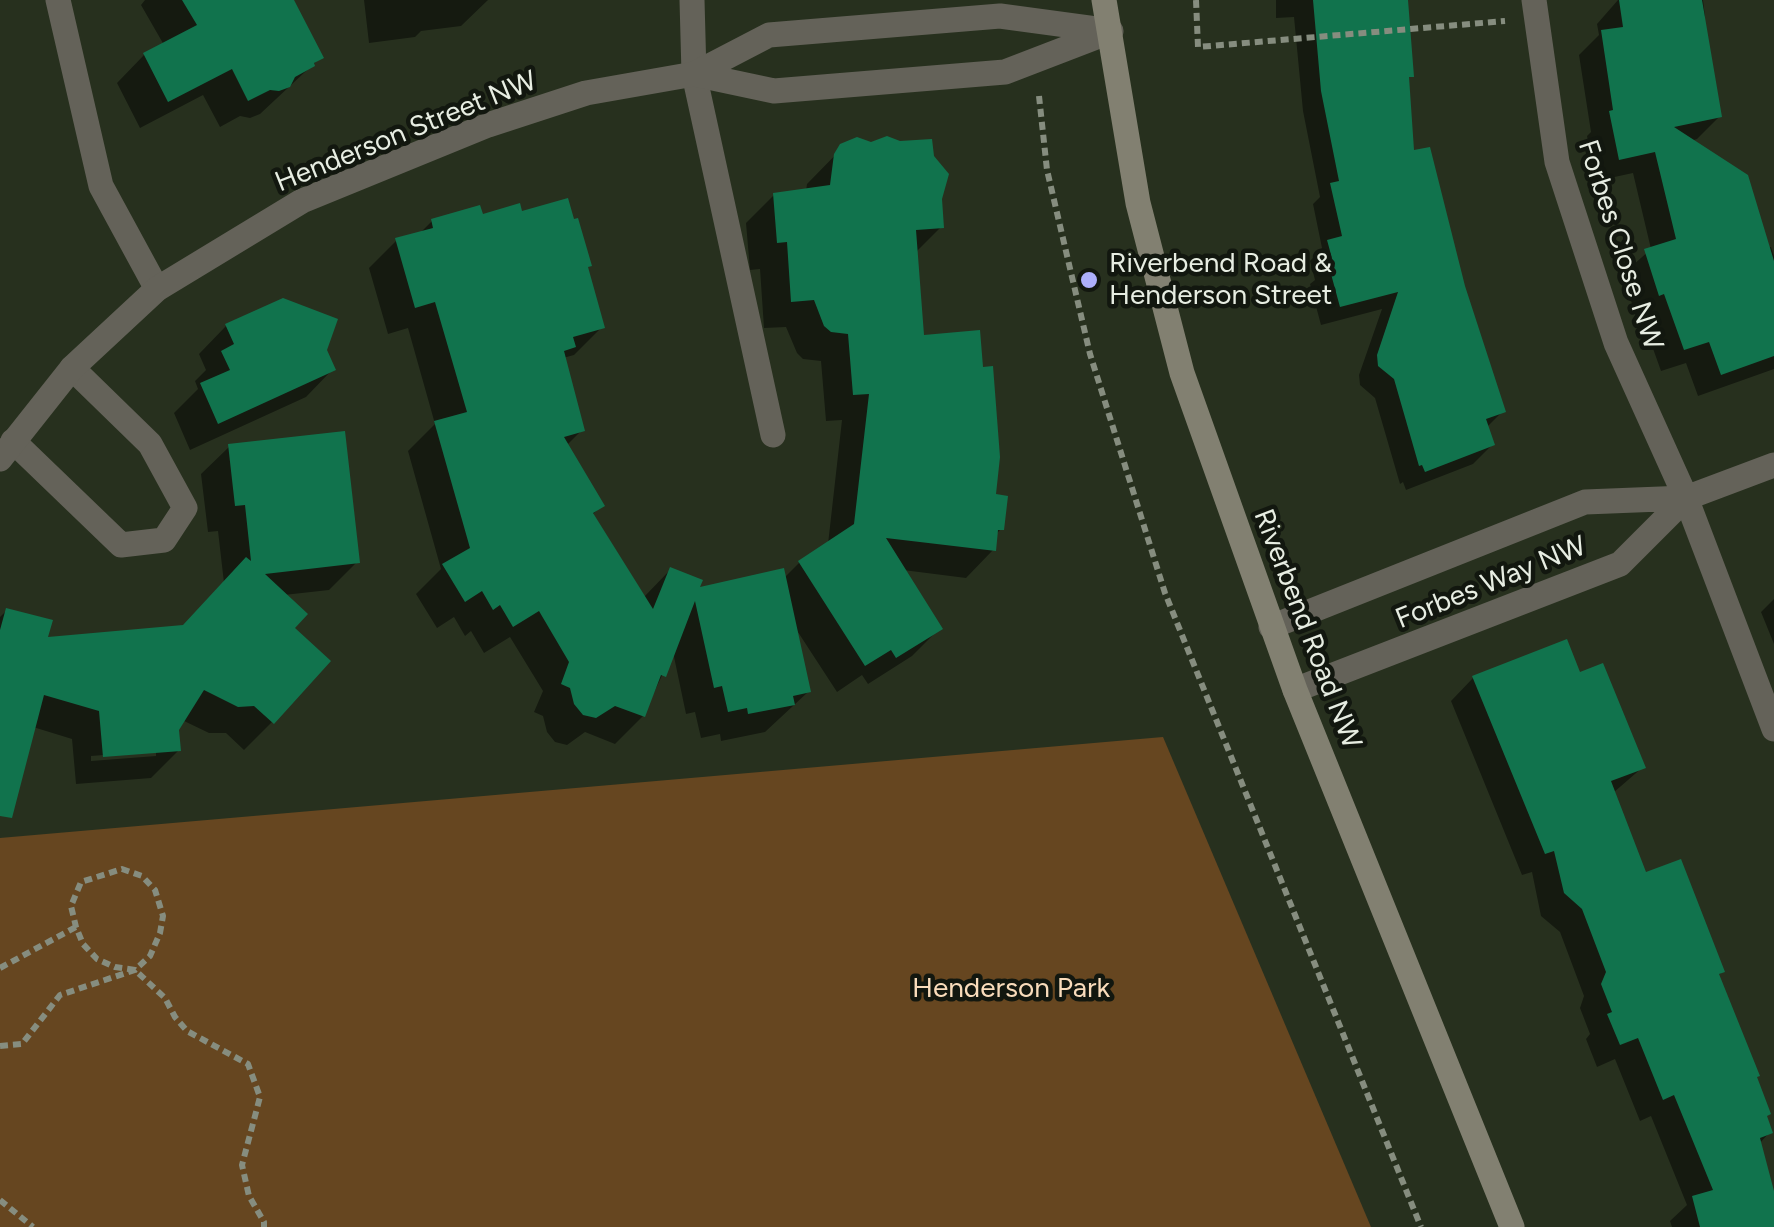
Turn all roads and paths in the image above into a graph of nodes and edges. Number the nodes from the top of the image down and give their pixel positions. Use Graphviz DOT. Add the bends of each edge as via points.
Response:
graph roads {
  1 [pos="58,0"];
  2 [pos="692,0"];
  3 [pos="1104,0"];
  4 [pos="1125,0"];
  5 [pos="1196,0"];
  6 [pos="1535,9"];
  7 [pos="1111,31"];
  8 [pos="1035,61"];
  9 [pos="694,74"];
  10 [pos="157,289"];
  11 [pos="72,368"];
  12 [pos="773,434"];
  13 [pos="7,450"];
  14 [pos="1774,464"];
  15 [pos="1686,498"];
  16 [pos="1272,627"];
  17 [pos="1295,690"];
  18 [pos="1774,729"];
  19 [pos="76,927"];
  20 [pos="0,968"];
  21 [pos="135,970"];
  22 [pos="0,1046"];
  23 [pos="0,1200"];
  24 [pos="33,1227"];
  25 [pos="264,1227"];
  26 [pos="1421,1227"];
  27 [pos="1512,1227"];
  1 -- 10 [label="street" via="101,186"];
  2 -- 9 [label="street"];
  3 -- 7 [label="main road, Riverbend Road NW"];
  4 -- 7 [label="main road"];
  5 -- 6 [label="path" via="1198,47"];
  6 -- 15 [label="street, Forbes Close NW" via="1557,162 1616,343"];
  7 -- 8 [label="street, Henderson Street NW"];
  7 -- 9 [label="street, Henderson Street NW" via="1000,16 768,35"];
  7 -- 16 [label="main road, Riverbend Road NW" via="1138,204 1182,374"];
  8 -- 9 [label="street, Henderson Street NW" via="1005,72 774,91"];
  8 -- 26 [label="path" via="1047,170 1086,336 1165,593"];
  9 -- 10 [label="street, Henderson Street NW" via="586,93 488,124 302,201"];
  9 -- 12 [label="street"];
  10 -- 11 [label="street, Henderson Street NW"];
  11 -- 13 [label="street, Henderson Street NW"];
  11 -- 13 [label="street, Henderson Street NW" via="150,444 185,508 164,540 121,544"];
  14 -- 15 [label="street, Forbes Way NW"];
  15 -- 16 [label="street, Forbes Way NW" via="1585,502"];
  15 -- 17 [label="street, Forbes Way NW" via="1620,564"];
  15 -- 18 [label="street, Forbes Close NW"];
  16 -- 17 [label="main road, Riverbend Road NW"];
  17 -- 27 [label="main road, Riverbend Road NW"];
  19 -- 20 [label="path"];
  19 -- 21 [label="path" via="97,959"];
  19 -- 21 [label="path" via="71,906 81,882 122,869 142,876 155,890 163,916 150,956"];
  21 -- 22 [label="path" via="60,996 22,1044"];
  21 -- 25 [label="path" via="187,1030 248,1064 260,1097 242,1165"];
  23 -- 24 [label="path"];
}
